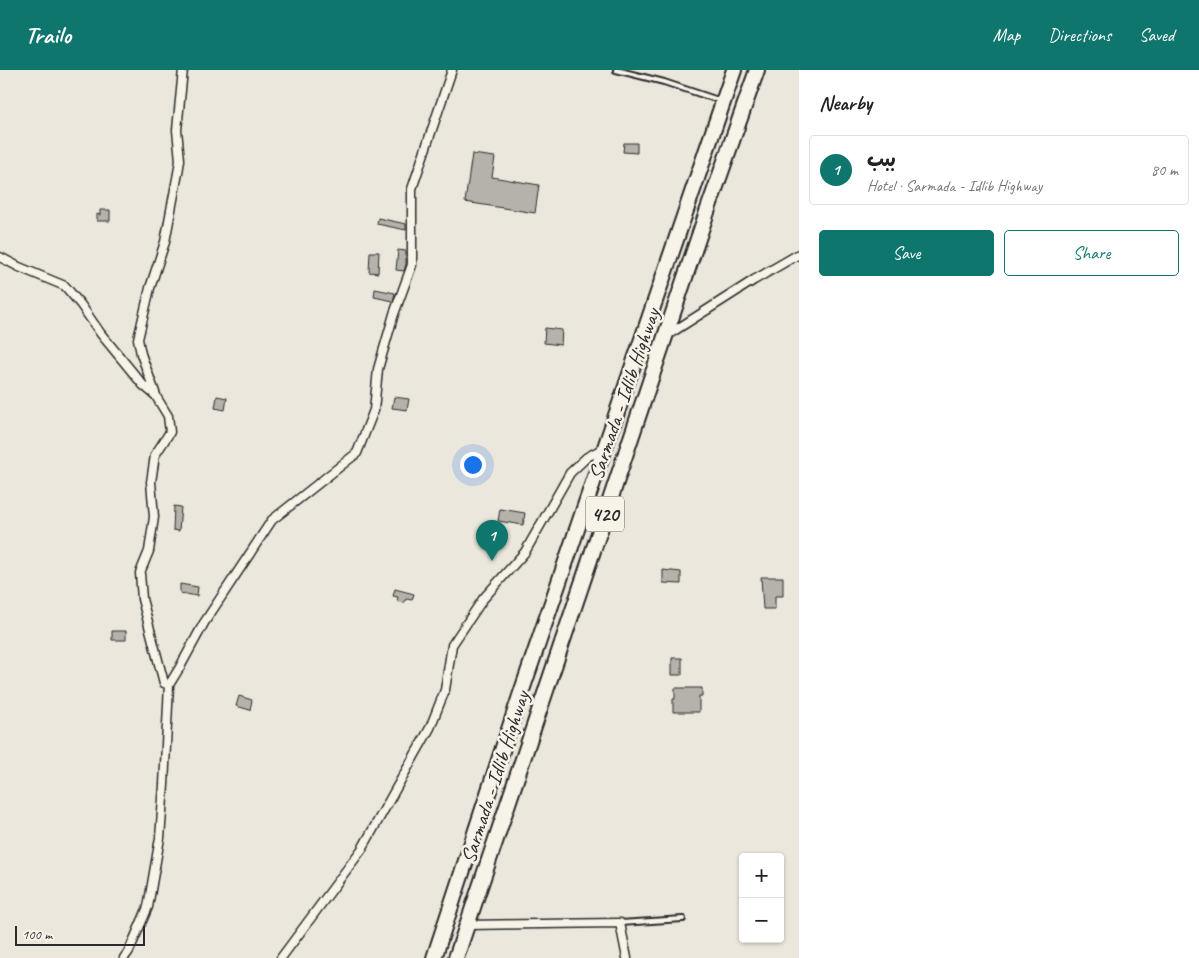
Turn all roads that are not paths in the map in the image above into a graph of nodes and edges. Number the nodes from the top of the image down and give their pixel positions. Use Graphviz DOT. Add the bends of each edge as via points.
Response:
graph roads {
  1 [pos="183,70"];
  2 [pos="452,70"];
  3 [pos="616,70"];
  4 [pos="734,70"];
  5 [pos="757,70"];
  6 [pos="723,102"];
  7 [pos="687,208"];
  8 [pos="706,214"];
  9 [pos="799,254"];
  10 [pos="0,257"];
  11 [pos="665,337"];
  12 [pos="157,398"];
  13 [pos="605,447"];
  14 [pos="169,685"];
  15 [pos="520,696"];
  16 [pos="541,702"];
  17 [pos="683,919"];
  18 [pos="620,923"];
  19 [pos="466,926"];
  20 [pos="124,958"];
  21 [pos="281,958"];
  22 [pos="434,958"];
  23 [pos="456,958"];
  24 [pos="627,958"];
  1 -- 12 [label="street" via="176,130 179,166 165,242 138,338"];
  2 -- 14 [label="street" via="412,189 412,265 378,369 374,410 357,453 272,520 204,623"];
  3 -- 6 [label="lane"];
  4 -- 6 [label="highway, Sarmada - Idlib Highway / 420"];
  5 -- 8 [label="highway, Sarmada - Idlib Highway / 420"];
  6 -- 7 [label="highway, Sarmada - Idlib Highway / 420"];
  7 -- 8 [label="highway"];
  7 -- 13 [label="highway, Sarmada - Idlib Highway / 420"];
  8 -- 11 [label="highway, Sarmada - Idlib Highway / 420"];
  9 -- 11 [label="street"];
  10 -- 12 [label="street" via="65,286 101,334"];
  11 -- 16 [label="highway, Sarmada - Idlib Highway / 420"];
  12 -- 14 [label="street" via="168,416 170,432 156,455 151,482 154,517 140,573 142,599 164,683"];
  13 -- 15 [label="highway, Sarmada - Idlib Highway / 420"];
  13 -- 21 [label="street" via="587,457 570,473 524,552 483,598 452,645 445,690 430,728 362,849"];
  14 -- 20 [label="street" via="160,838 148,907"];
  15 -- 16 [label="highway"];
  15 -- 22 [label="highway, Sarmada - Idlib Highway / 420"];
  16 -- 19 [label="highway, Sarmada - Idlib Highway / 420"];
  17 -- 18 [label="lane"];
  18 -- 19 [label="street"];
  18 -- 24 [label="street"];
  19 -- 23 [label="highway, Sarmada - Idlib Highway / 420"];
}
